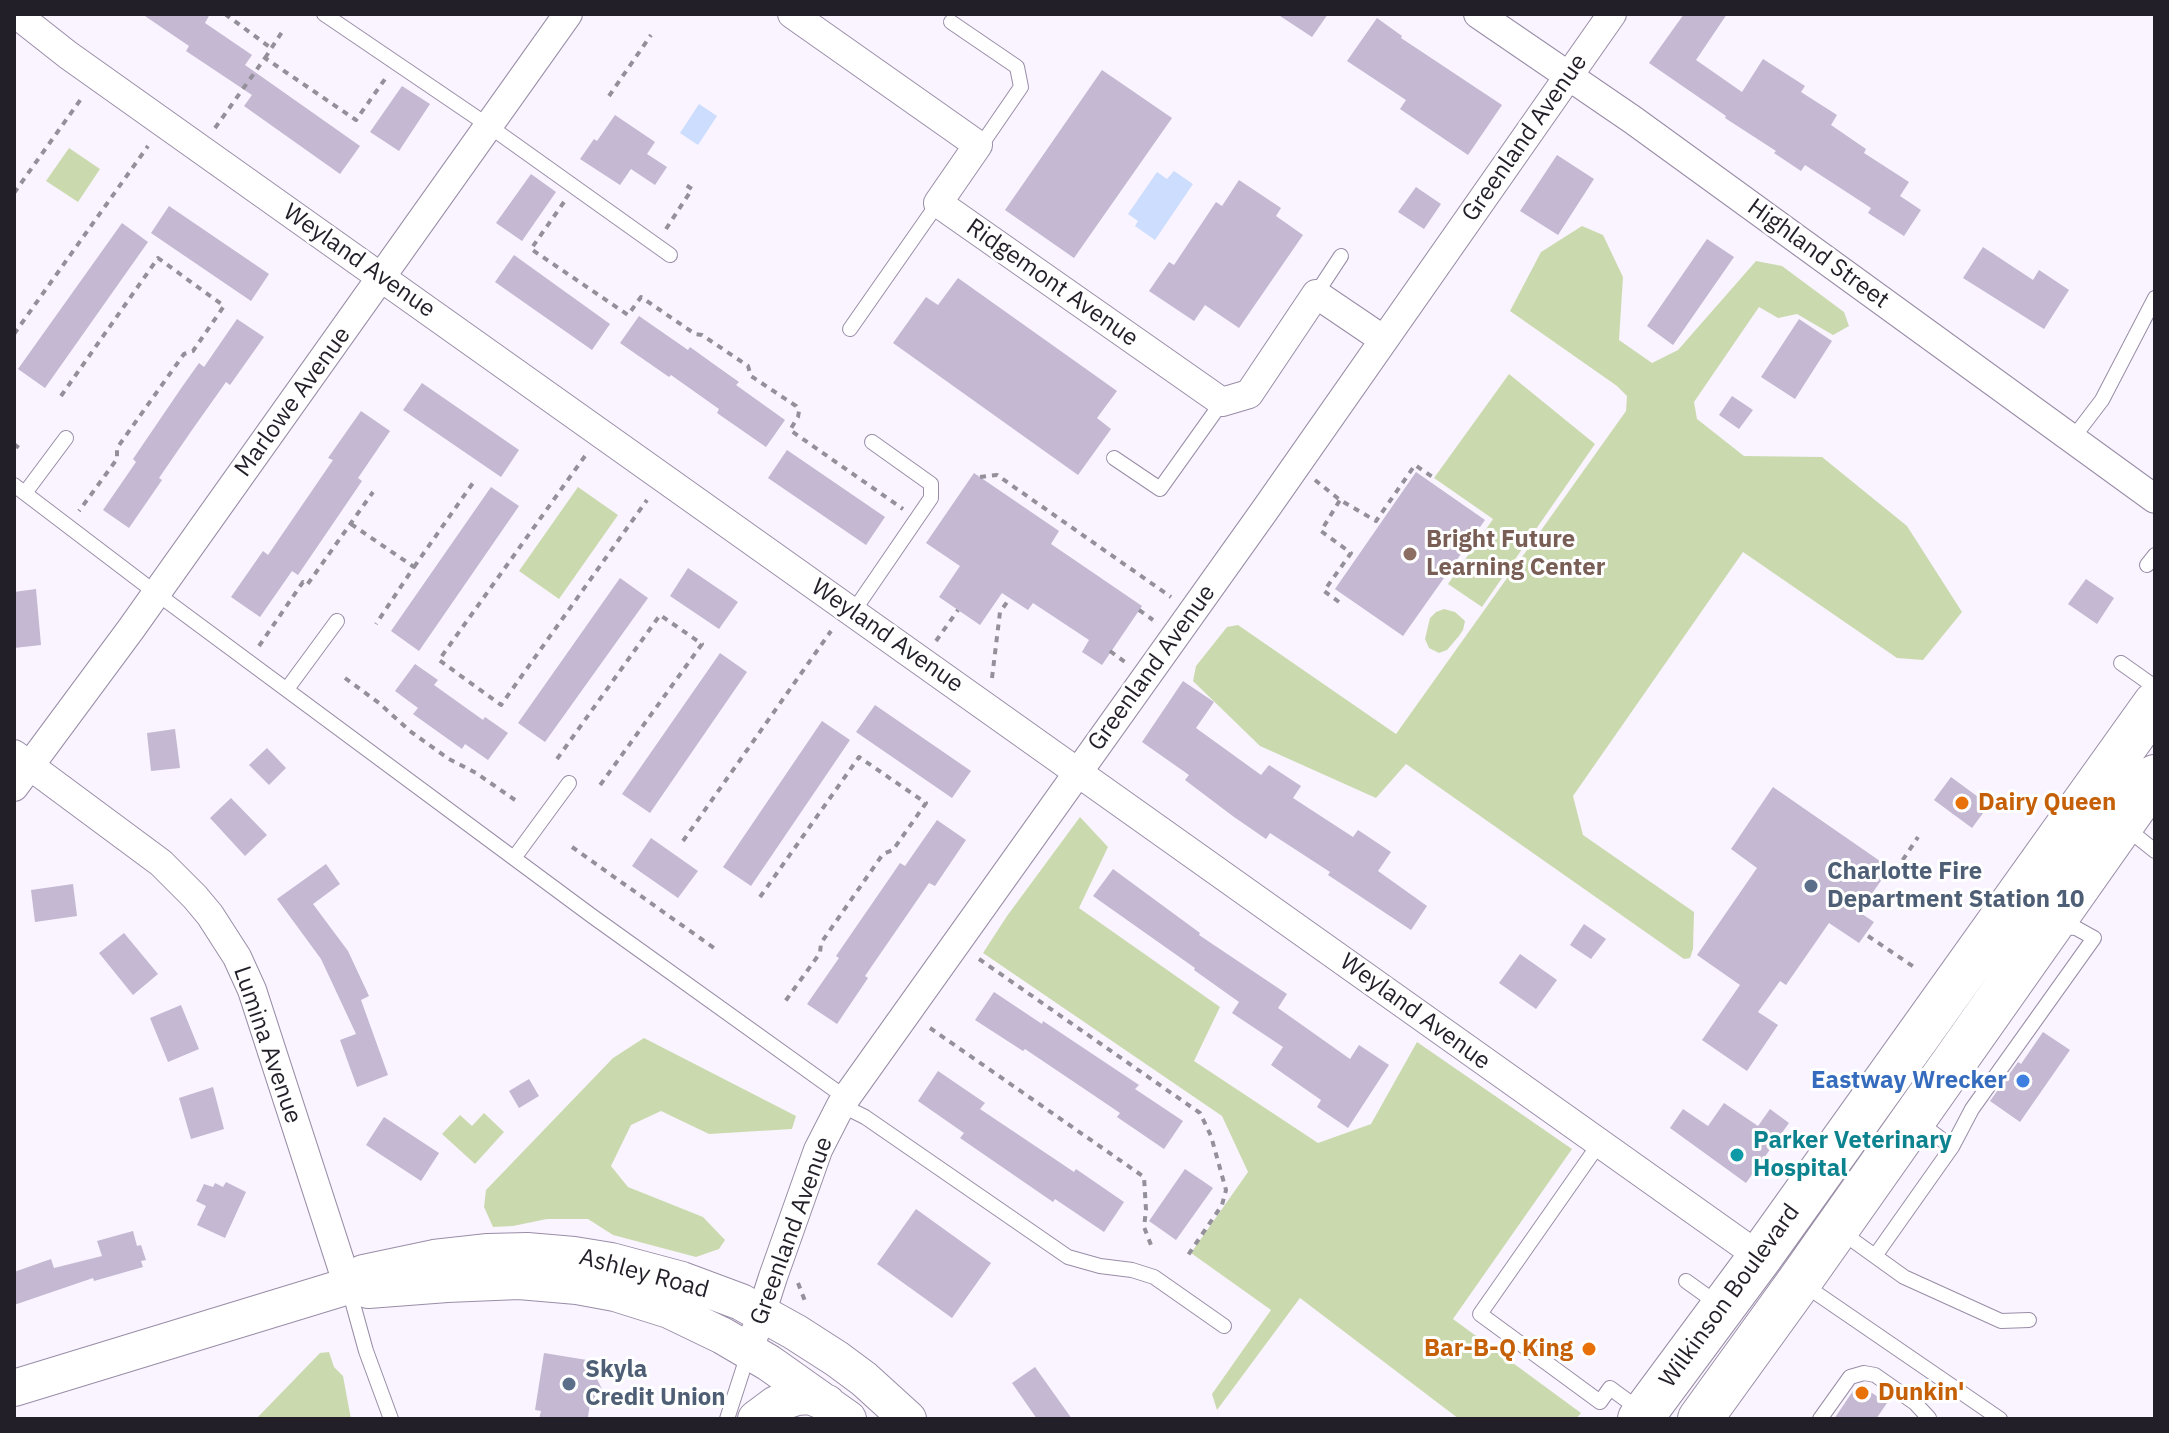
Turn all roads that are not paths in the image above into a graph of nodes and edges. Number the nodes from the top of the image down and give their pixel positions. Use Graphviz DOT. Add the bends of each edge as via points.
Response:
graph roads {
  1 [pos="16,14"];
  2 [pos="324,14"];
  3 [pos="568,14"];
  4 [pos="792,14"];
  5 [pos="1478,14"];
  6 [pos="1612,14"];
  7 [pos="951,22"];
  8 [pos="1568,76"];
  9 [pos="489,126"];
  10 [pos="978,145"];
  11 [pos="938,203"];
  12 [pos="670,255"];
  13 [pos="1341,256"];
  14 [pos="382,277"];
  15 [pos="1316,294"];
  16 [pos="2155,298"];
  17 [pos="850,329"];
  18 [pos="1384,340"];
  19 [pos="1222,402"];
  20 [pos="66,438"];
  21 [pos="2073,438"];
  22 [pos="872,442"];
  23 [pos="1114,458"];
  24 [pos="20,489"];
  25 [pos="2155,499"];
  26 [pos="156,593"];
  27 [pos="853,612"];
  28 [pos="337,621"];
  29 [pos="2121,663"];
  30 [pos="2155,687"];
  31 [pos="287,689"];
  32 [pos="2155,704"];
  33 [pos="19,769"];
  34 [pos="1078,772"];
  35 [pos="2155,777"];
  36 [pos="569,783"];
  37 [pos="2122,825"];
  38 [pos="2155,851"];
  39 [pos="514,858"];
  40 [pos="2031,915"];
  41 [pos="1937,1040"];
  42 [pos="843,1102"];
  43 [pos="1913,1119"];
  44 [pos="1599,1144"];
  45 [pos="1952,1147"];
  46 [pos="1837,1229"];
  47 [pos="1875,1256"];
  48 [pos="1760,1257"];
  49 [pos="1686,1281"];
  50 [pos="1799,1282"];
  51 [pos="348,1286"];
  52 [pos="1723,1308"];
  53 [pos="761,1313"];
  54 [pos="2029,1320"];
  55 [pos="1224,1326"];
  56 [pos="749,1351"];
  57 [pos="14,1388"];
  58 [pos="839,1412"];
  59 [pos="1657,1417"];
  60 [pos="1929,1418"];
  61 [pos="391,1419"];
  62 [pos="727,1419"];
  63 [pos="756,1419"];
  64 [pos="908,1419"];
  65 [pos="1700,1419"];
  66 [pos="1820,1419"];
  67 [pos="2000,1419"];
  1 -- 14 [label="street, Weyland Avenue"];
  2 -- 9 [label="lane"];
  3 -- 9 [label="street, Marlowe Avenue"];
  4 -- 10 [label="street"];
  5 -- 8 [label="street, Highland Street"];
  6 -- 8 [label="street, Greenland Avenue"];
  7 -- 10 [label="lane" via="1017,67 1021,87"];
  8 -- 18 [label="street, Greenland Avenue"];
  8 -- 21 [label="street, Highland Street"];
  9 -- 12 [label="lane"];
  9 -- 14 [label="street, Marlowe Avenue"];
  10 -- 11 [label="street"];
  11 -- 17 [label="lane"];
  11 -- 19 [label="street, Ridgemont Avenue"];
  13 -- 15 [label="lane"];
  14 -- 26 [label="street, Marlowe Avenue"];
  14 -- 27 [label="street, Weyland Avenue"];
  15 -- 18 [label="street"];
  15 -- 19 [label="street" via="1249,394"];
  16 -- 21 [label="lane" via="2102,400"];
  18 -- 34 [label="street, Greenland Avenue"];
  19 -- 23 [label="lane" via="1160,489"];
  20 -- 24 [label="lane"];
  21 -- 25 [label="street, Highland Street"];
  22 -- 27 [label="lane" via="931,484 931,498"];
  24 -- 26 [label="lane"];
  26 -- 31 [label="lane"];
  26 -- 33 [label="street, Marlowe Avenue"];
  27 -- 34 [label="street, Weyland Avenue"];
  28 -- 31 [label="lane"];
  29 -- 30 [label="lane"];
  31 -- 39 [label="lane"];
  32 -- 40 [label="main road, Wilkinson Boulevard"];
  33 -- 51 [label="street, Lumina Avenue" via="161,863 210,915 237,957"];
  34 -- 42 [label="street, Greenland Avenue"];
  34 -- 44 [label="street, Weyland Avenue"];
  35 -- 37 [label="main road, Wilkinson Boulevard"];
  36 -- 39 [label="lane"];
  37 -- 38 [label="lane"];
  37 -- 40 [label="main road, Wilkinson Boulevard"];
  39 -- 42 [label="lane"];
  40 -- 41 [label="main road, Wilkinson Boulevard"];
  40 -- 45 [label="lane" via="2094,938 1972,1109"];
  41 -- 43 [label="main road, Wilkinson Boulevard"];
  41 -- 48 [label="main road, Wilkinson Boulevard"];
  41 -- 50 [label="main road" via="1802,1238"];
  42 -- 53 [label="street, Greenland Avenue" via="818,1150"];
  42 -- 55 [label="lane" via="1068,1257 1154,1277"];
  43 -- 45 [label="lane"];
  43 -- 46 [label="main road, Wilkinson Boulevard"];
  44 -- 48 [label="street, Weyland Avenue"];
  44 -- 59 [label="lane" via="1480,1314 1600,1402 1610,1388"];
  45 -- 47 [label="lane"];
  46 -- 47 [label="lane"];
  46 -- 50 [label="main road, Wilkinson Boulevard"];
  47 -- 54 [label="lane" via="1904,1277 2001,1321"];
  48 -- 52 [label="main road, Wilkinson Boulevard"];
  48 -- 59 [label="main road" via="1769,1272 1762,1287"];
  49 -- 52 [label="lane"];
  50 -- 65 [label="main road, Wilkinson Boulevard"];
  50 -- 67 [label="lane"];
  51 -- 53 [label="street, Ashley Road" via="363,1273 434,1258 542,1252 611,1261 673,1277"];
  51 -- 56 [label="street, Ashley Road" via="379,1290 519,1281 577,1286 669,1310"];
  51 -- 57 [label="street, Ashley Road"];
  51 -- 61 [label="lane"];
  52 -- 59 [label="main road, Wilkinson Boulevard"];
  53 -- 56 [label="street, Greenland Avenue"];
  53 -- 64 [label="street, Ashley Road" via="851,1369"];
  56 -- 58 [label="street, Ashley Road"];
  56 -- 62 [label="lane"];
  58 -- 63 [label="street" via="810,1396 797,1397"];
  60 -- 66 [label="lane" via="1875,1375 1864,1373 1850,1377"];
}
